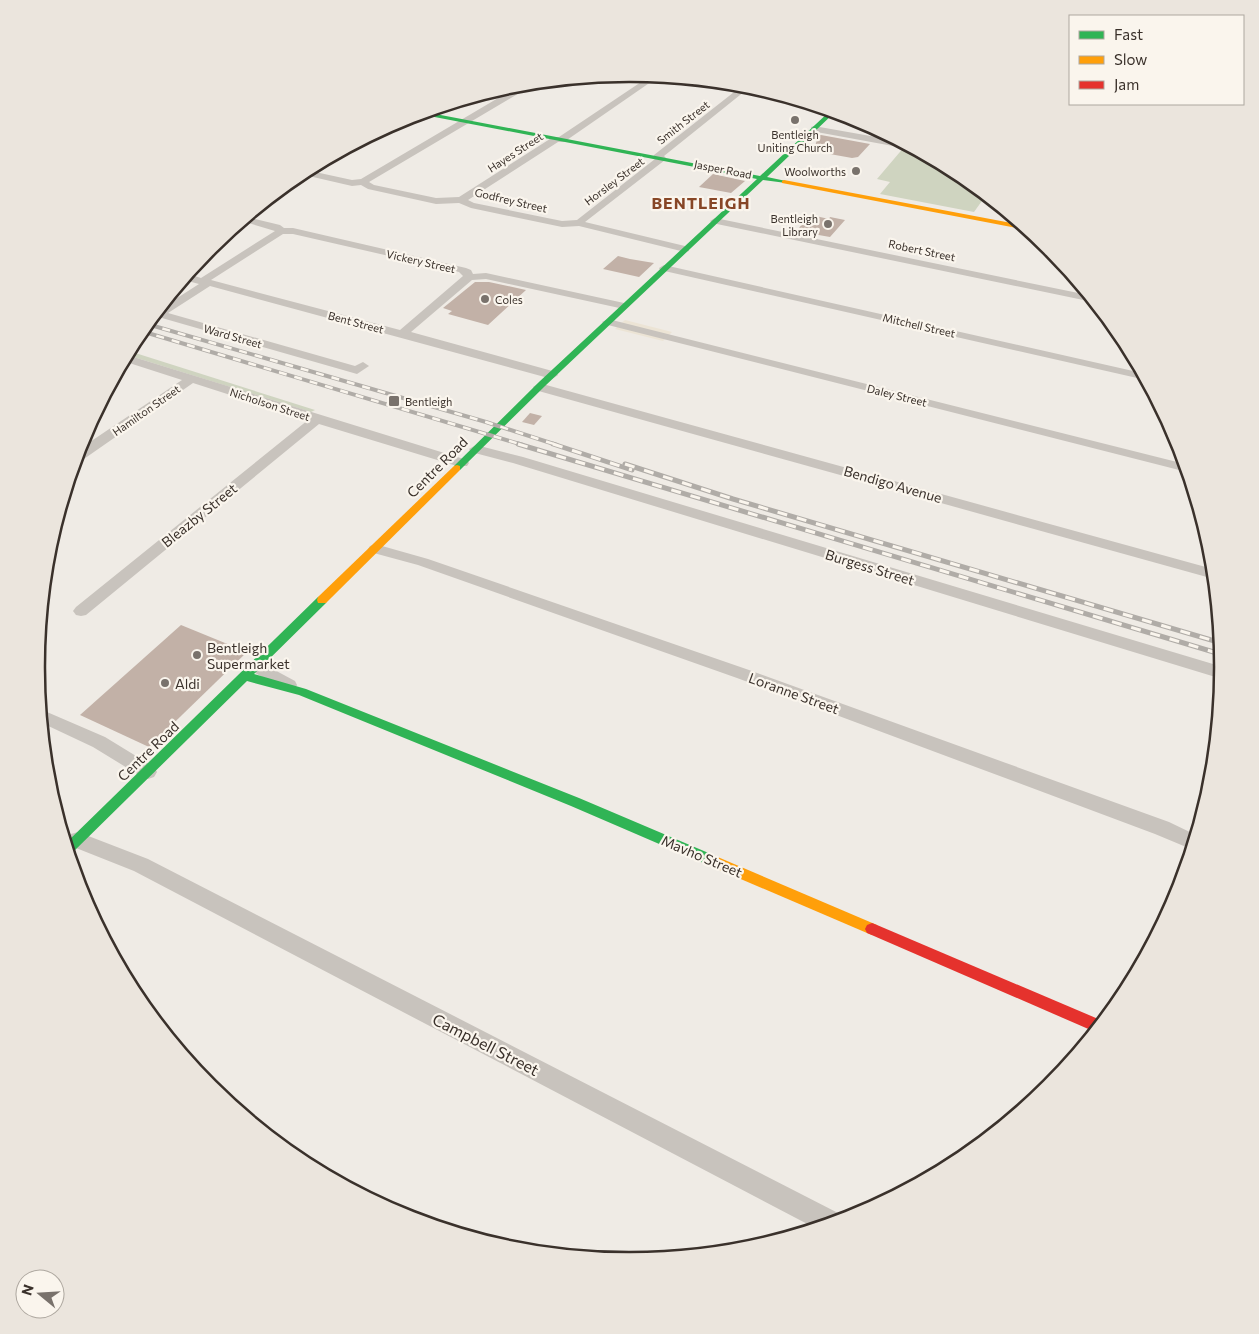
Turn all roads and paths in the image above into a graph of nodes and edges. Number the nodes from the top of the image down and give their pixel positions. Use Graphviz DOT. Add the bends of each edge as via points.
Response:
graph roads {
  1 [pos="645,83"];
  2 [pos="737,93"];
  3 [pos="509,95"];
  4 [pos="436,116"];
  5 [pos="826,117"];
  6 [pos="464,122"];
  7 [pos="814,129"];
  8 [pos="559,139"];
  9 [pos="885,142"];
  10 [pos="659,157"];
  11 [pos="315,175"];
  12 [pos="762,177"];
  13 [pos="363,182"];
  14 [pos="461,200"];
  15 [pos="716,220"];
  16 [pos="252,221"];
  17 [pos="580,223"];
  18 [pos="1012,225"];
  19 [pos="281,231"];
  20 [pos="685,249"];
  21 [pos="665,267"];
  22 [pos="694,274"];
  23 [pos="469,276"];
  24 [pos="193,279"];
  25 [pos="205,282"];
  26 [pos="1081,297"];
  27 [pos="597,302"];
  28 [pos="170,307"];
  29 [pos="622,308"];
  30 [pos="163,315"];
  31 [pos="608,322"];
  32 [pos="402,334"];
  33 [pos="132,360"];
  34 [pos="363,366"];
  35 [pos="554,373"];
  36 [pos="1136,375"];
  37 [pos="191,379"];
  38 [pos="541,386"];
  39 [pos="317,419"];
  40 [pos="480,445"];
  41 [pos="86,451"];
  42 [pos="518,460"];
  43 [pos="460,465"];
  44 [pos="1178,466"];
  45 [pos="378,546"];
  46 [pos="1206,572"];
  47 [pos="81,611"];
  48 [pos="251,671"];
  49 [pos="1214,671"];
  50 [pos="302,692"];
  51 [pos="47,718"];
  52 [pos="153,767"];
  53 [pos="1162,828"];
  54 [pos="1190,833"];
  55 [pos="78,840"];
  56 [pos="1188,840"];
  57 [pos="1092,1024"];
  58 [pos="822,1218"];
  1 -- 8 [label="street, Hayes Street"];
  2 -- 10 [label="street, Smith Street"];
  3 -- 6 [label="street"];
  4 -- 6 [label="main road, Jasper Road"];
  5 -- 7 [label="main road, Centre Road"];
  6 -- 8 [label="main road, Jasper Road"];
  6 -- 13 [label="street"];
  7 -- 9 [label="street"];
  7 -- 12 [label="main road, Centre Road"];
  8 -- 10 [label="main road, Jasper Road"];
  8 -- 14 [label="street, Hayes Street"];
  10 -- 12 [label="main road, Jasper Road"];
  10 -- 17 [label="street, Horsley Street"];
  11 -- 13 [label="street, Godfrey Street" via="352,183"];
  12 -- 15 [label="main road, Centre Road"];
  12 -- 18 [label="main road, Jasper Road"];
  13 -- 14 [label="street, Godfrey Street" via="370,187 436,201"];
  14 -- 17 [label="street, Godfrey Street" via="471,205 562,224"];
  15 -- 20 [label="main road, Centre Road"];
  15 -- 26 [label="street, Robert Street"];
  16 -- 19 [label="street, Vickery Street"];
  17 -- 20 [label="street, Godfrey Street"];
  19 -- 23 [label="street, Vickery Street" via="293,231 462,270"];
  19 -- 25 [label="street, Ward Street"];
  20 -- 21 [label="main road, Centre Road"];
  21 -- 22 [label="street, Mitchell Street"];
  21 -- 29 [label="main road, Centre Road"];
  22 -- 36 [label="street, Mitchell Street"];
  23 -- 27 [label="street, Vickery Street" via="486,276"];
  23 -- 32 [label="street"];
  24 -- 25 [label="street, Bent Street"];
  25 -- 28 [label="street, Ward Street"];
  25 -- 32 [label="street, Bent Street"];
  27 -- 29 [label="street, Vickery Street"];
  29 -- 31 [label="main road, Centre Road"];
  30 -- 34 [label="street, Ward Street" via="357,370"];
  31 -- 35 [label="main road, Centre Road"];
  31 -- 44 [label="street, Daley Street"];
  32 -- 35 [label="street, Bent Street"];
  33 -- 37 [label="street, Nicholson Street"];
  35 -- 38 [label="main road, Centre Road"];
  37 -- 39 [label="street, Nicholson Street"];
  37 -- 41 [label="street, Hamilton Street"];
  38 -- 40 [label="main road, Centre Road"];
  38 -- 46 [label="street, Bendigo Avenue"];
  39 -- 43 [label="street, Nicholson Street"];
  39 -- 47 [label="street, Bleazby Street"];
  40 -- 42 [label="street, Burgess Street"];
  40 -- 43 [label="main road, Centre Road"];
  42 -- 49 [label="street, Burgess Street"];
  43 -- 45 [label="main road, Centre Road"];
  45 -- 48 [label="main road, Centre Road"];
  45 -- 53 [label="street, Loranne Street" via="734,671"];
  48 -- 50 [label="street, Mavho Street"];
  48 -- 52 [label="main road, Centre Road"];
  50 -- 57 [label="main road, Mavho Street" via="584,806"];
  51 -- 52 [label="street"];
  52 -- 55 [label="main road, Centre Road"];
  53 -- 54 [label="street, Loranne Street"];
  53 -- 56 [label="street, Loranne Street"];
  55 -- 58 [label="street, Campbell Street" via="141,865"];
}
